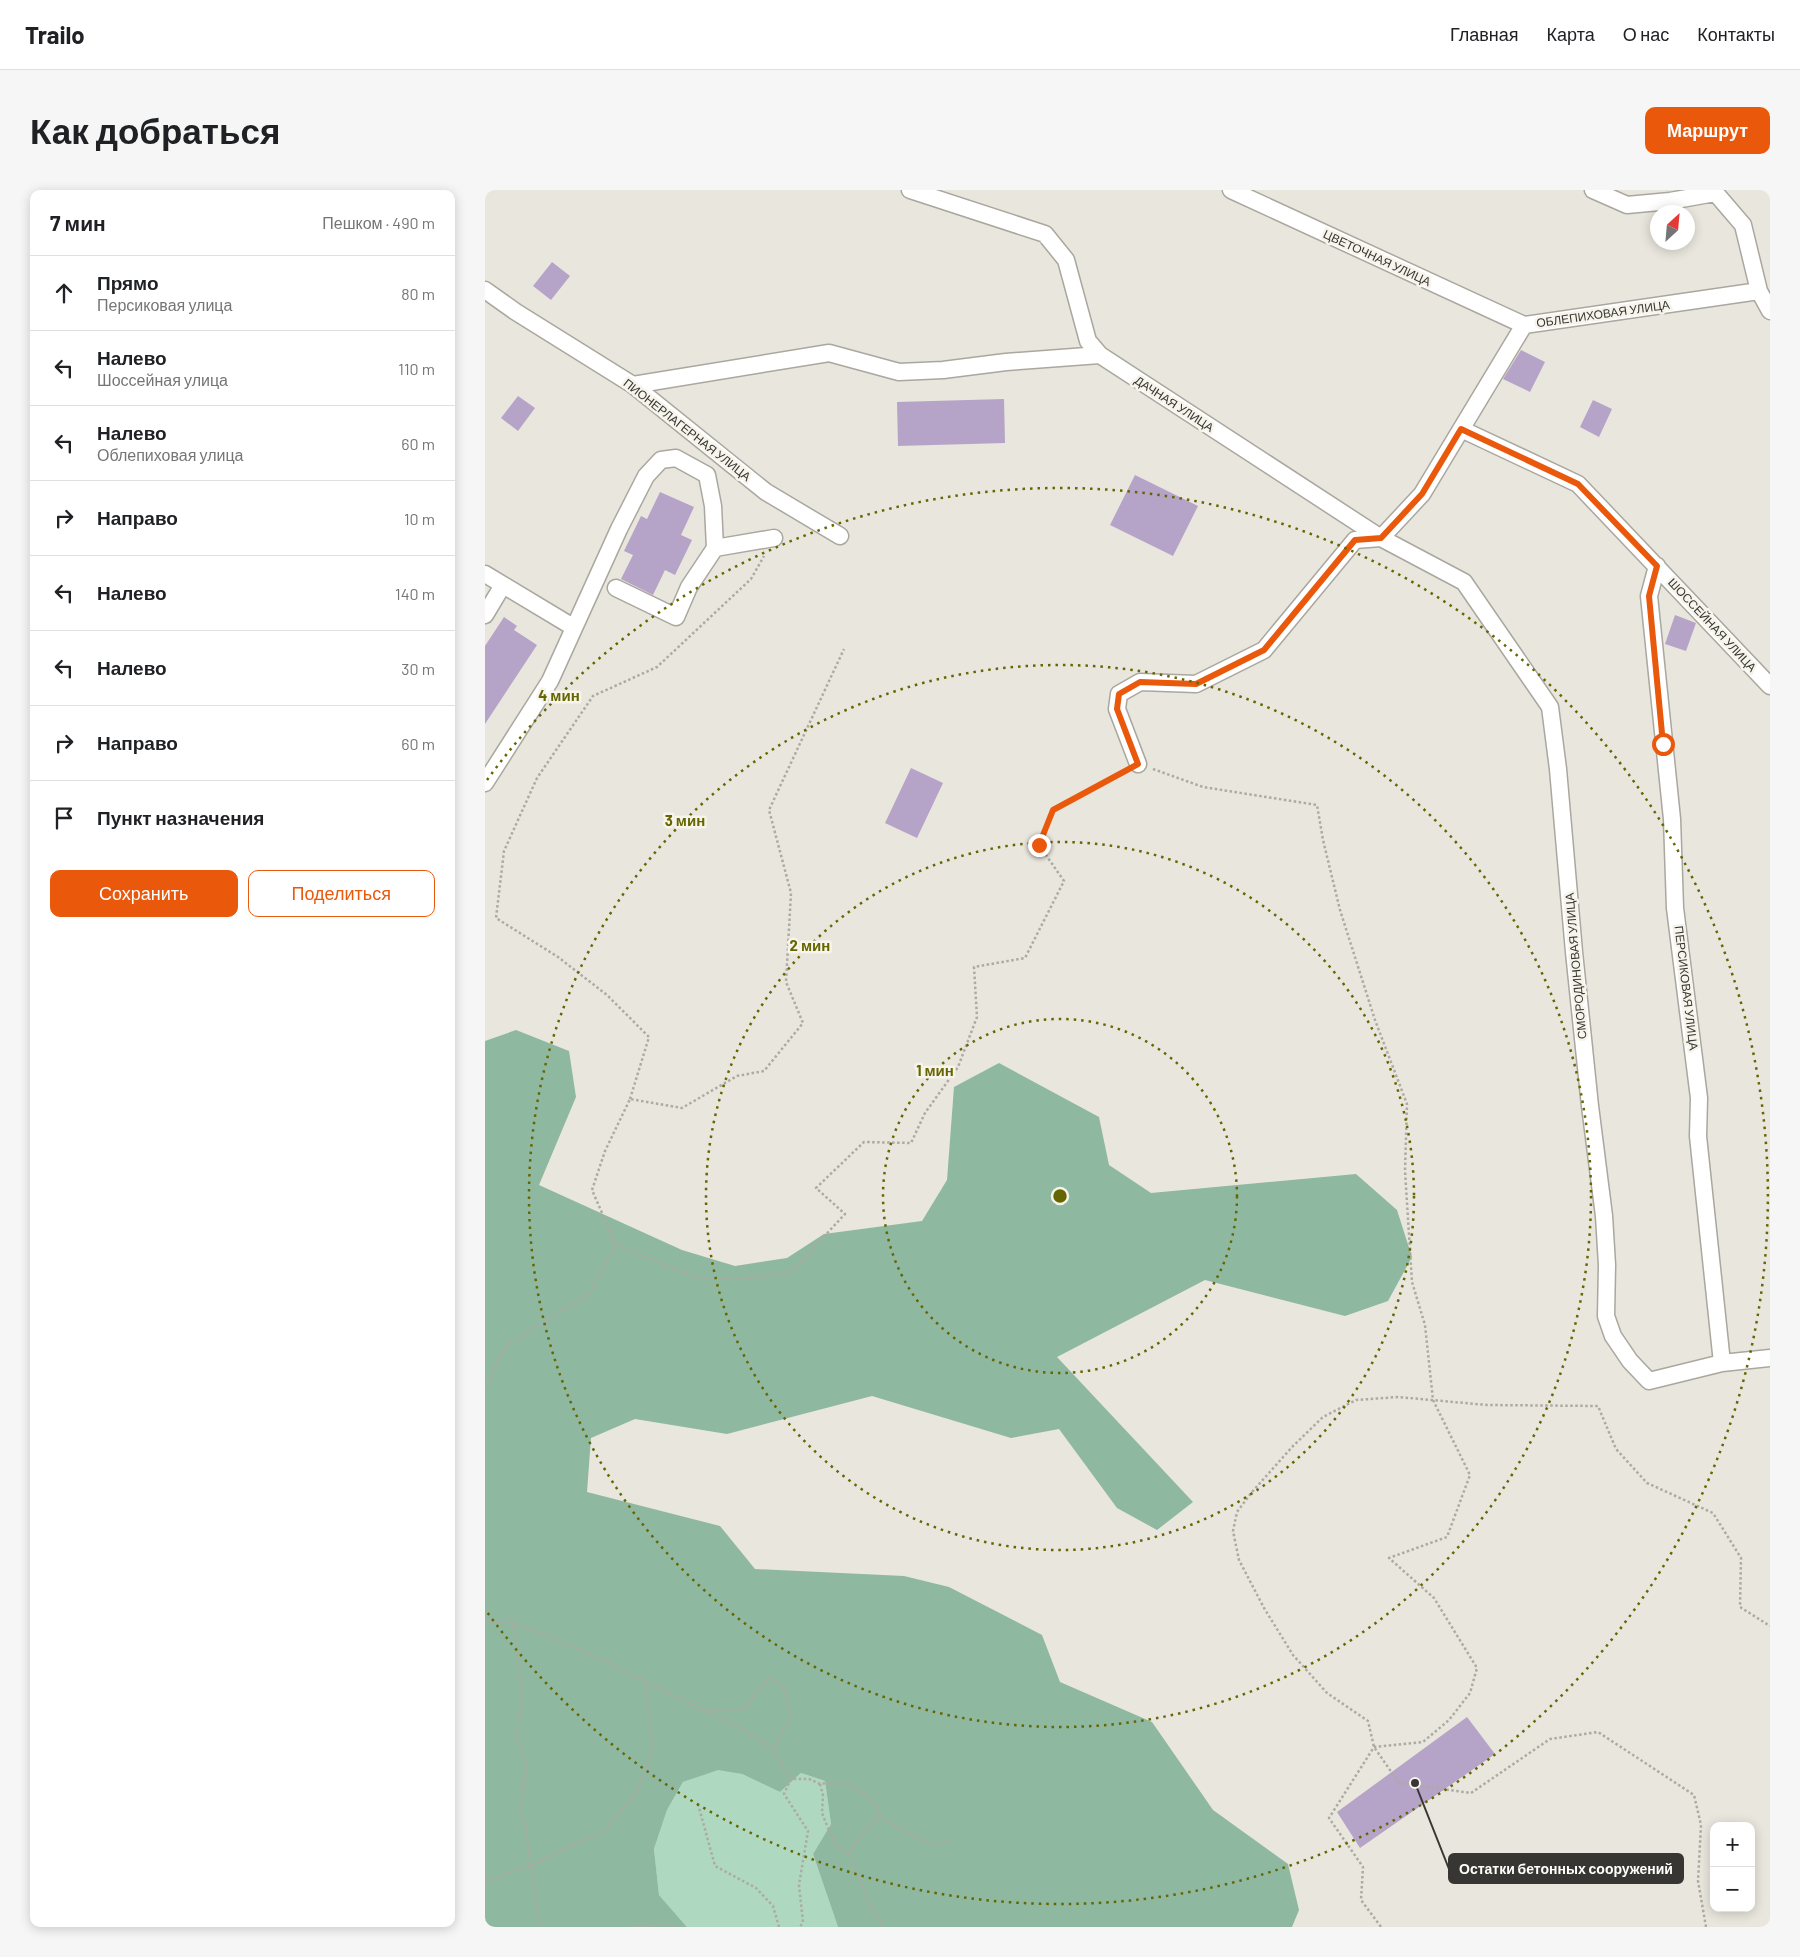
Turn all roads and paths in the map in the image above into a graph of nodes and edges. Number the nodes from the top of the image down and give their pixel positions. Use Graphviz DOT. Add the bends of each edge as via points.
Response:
graph roads {
  1 [pos="910,190"];
  2 [pos="1231,190"];
  3 [pos="1593,190"];
  4 [pos="1714,191"];
  5 [pos="485,290"];
  6 [pos="1759,291"];
  7 [pos="1770,311"];
  8 [pos="1524,325"];
  9 [pos="1099,355"];
  10 [pos="633,385"];
  11 [pos="1461,429"];
  12 [pos="840,536"];
  13 [pos="774,538"];
  14 [pos="1381,538"];
  15 [pos="715,548"];
  16 [pos="1657,566"];
  17 [pos="485,574"];
  18 [pos="503,585"];
  19 [pos="616,588"];
  20 [pos="485,615"];
  21 [pos="573,627"];
  22 [pos="844,649"];
  23 [pos="1770,686"];
  24 [pos="1138,764"];
  25 [pos="485,783"];
  26 [pos="630,1099"];
  27 [pos="616,1245"];
  28 [pos="1770,1358"];
  29 [pos="1722,1363"];
  30 [pos="485,1387"];
  31 [pos="1433,1400"];
  32 [pos="485,1621"];
  33 [pos="513,1623"];
  34 [pos="1770,1626"];
  35 [pos="646,1682"];
  36 [pos="706,1712"];
  37 [pos="1374,1747"];
  38 [pos="773,1750"];
  39 [pos="791,1779"];
  40 [pos="820,1784"];
  41 [pos="698,1804"];
  42 [pos="881,1817"];
  43 [pos="951,1840"];
  44 [pos="849,1853"];
  45 [pos="531,1865"];
  46 [pos="485,1882"];
  47 [pos="540,1927"];
  48 [pos="633,1927"];
  49 [pos="675,1927"];
  50 [pos="779,1927"];
  51 [pos="800,1927"];
  52 [pos="884,1927"];
  53 [pos="1381,1927"];
  54 [pos="1705,1927"];
  1 -- 9 [label="street" via="1045,234 1066,260 1088,341"];
  2 -- 8 [label="street, ЦВЕТОЧНАЯ УЛИЦА"];
  3 -- 4 [label="street" via="1627,205 1670,201"];
  4 -- 6 [label="street" via="1743,225"];
  5 -- 10 [label="street, ПИОНЕРЛАГЕРНАЯ УЛИЦА"];
  6 -- 7 [label="street"];
  6 -- 8 [label="street, ОБЛЕПИХОВАЯ УЛИЦА"];
  8 -- 11 [label="street, ОБЛЕПИХОВАЯ УЛИЦА"];
  9 -- 10 [label="street" via="899,372 829,353"];
  9 -- 14 [label="street, ДАЧНАЯ УЛИЦА"];
  10 -- 12 [label="street, ПИОНЕРЛАГЕРНАЯ УЛИЦА" via="766,492"];
  11 -- 14 [label="street, ОБЛЕПИХОВАЯ УЛИЦА" via="1422,494"];
  11 -- 16 [label="street, ШОССЕЙНАЯ УЛИЦА" via="1578,484"];
  13 -- 15 [label="street"];
  13 -- 26 [label="path" via="751,579 657,667 593,696 537,778 505,851 496,918 558,957 600,989 649,1037"];
  14 -- 24 [label="street" via="1355,540 1264,650 1196,684 1140,682 1119,694 1117,709"];
  14 -- 29 [label="street, СМОРОДИНОВАЯ УЛИЦА" via="1464,582 1550,707 1604,1216 1606,1316 1613,1336 1649,1381"];
  15 -- 19 [label="street" via="689,587 675,616"];
  15 -- 21 [label="street" via="713,506 707,475 676,458 661,460 646,476"];
  16 -- 23 [label="street, ШОССЕЙНАЯ УЛИЦА"];
  16 -- 29 [label="street, ПЕРСИКОВАЯ УЛИЦА" via="1649,596 1672,819 1675,908 1699,1098 1698,1136"];
  17 -- 18 [label="street"];
  18 -- 20 [label="street"];
  18 -- 21 [label="street"];
  21 -- 25 [label="street" via="550,681"];
  22 -- 26 [label="path" via="769,810 791,893 785,982 803,1023 764,1071 737,1076 682,1108"];
  24 -- 27 [label="path" via="1053,810 1039,845 1064,881 1025,958 974,967 977,1017 958,1067 925,1113 911,1143 864,1142 816,1188 845,1214 790,1273 741,1279 699,1278"];
  24 -- 31 [label="path" via="1203,787 1317,805 1340,910 1375,1020 1407,1104 1405,1171 1412,1282 1425,1325"];
  26 -- 27 [label="path" via="605,1151 592,1190"];
  27 -- 30 [label="path" via="590,1293 506,1346"];
  28 -- 29 [label="street"];
  31 -- 34 [label="path" via="1598,1406 1616,1450 1647,1484 1713,1513 1741,1558 1740,1607"];
  31 -- 37 [label="path" via="1470,1475 1447,1537 1389,1558 1434,1598 1477,1668 1470,1693 1449,1720 1423,1742"];
  31 -- 37 [label="path" via="1398,1397 1357,1400 1323,1417 1252,1492 1237,1512 1233,1531 1239,1560 1293,1655 1327,1693 1368,1721"];
  32 -- 33 [label="path"];
  33 -- 35 [label="path" via="575,1647"];
  33 -- 45 [label="path" via="521,1676 516,1736 527,1762 520,1811"];
  35 -- 36 [label="path"];
  35 -- 45 [label="path" via="653,1751 636,1794 602,1832"];
  36 -- 38 [label="path" via="747,1731"];
  36 -- 38 [label="path" via="742,1710 769,1678 783,1687 791,1717"];
  37 -- 53 [label="path" via="1329,1818 1363,1867 1361,1900"];
  37 -- 54 [label="path" via="1399,1783 1471,1793 1550,1739 1599,1732 1694,1796 1701,1825 1698,1881"];
  38 -- 39 [label="path"];
  39 -- 40 [label="path" via="809,1779"];
  39 -- 51 [label="path" via="784,1794 808,1831 799,1885 803,1922"];
  40 -- 42 [label="path" via="835,1782 865,1793"];
  40 -- 44 [label="path" via="822,1812 830,1833 836,1845"];
  41 -- 50 [label="path" via="715,1866 756,1888 773,1906"];
  42 -- 43 [label="path" via="933,1845"];
  42 -- 44 [label="path"];
  44 -- 52 [label="path" via="868,1901"];
  45 -- 46 [label="path"];
  45 -- 47 [label="path"];
  48 -- 49 [label="path" via="664,1924"];
}
